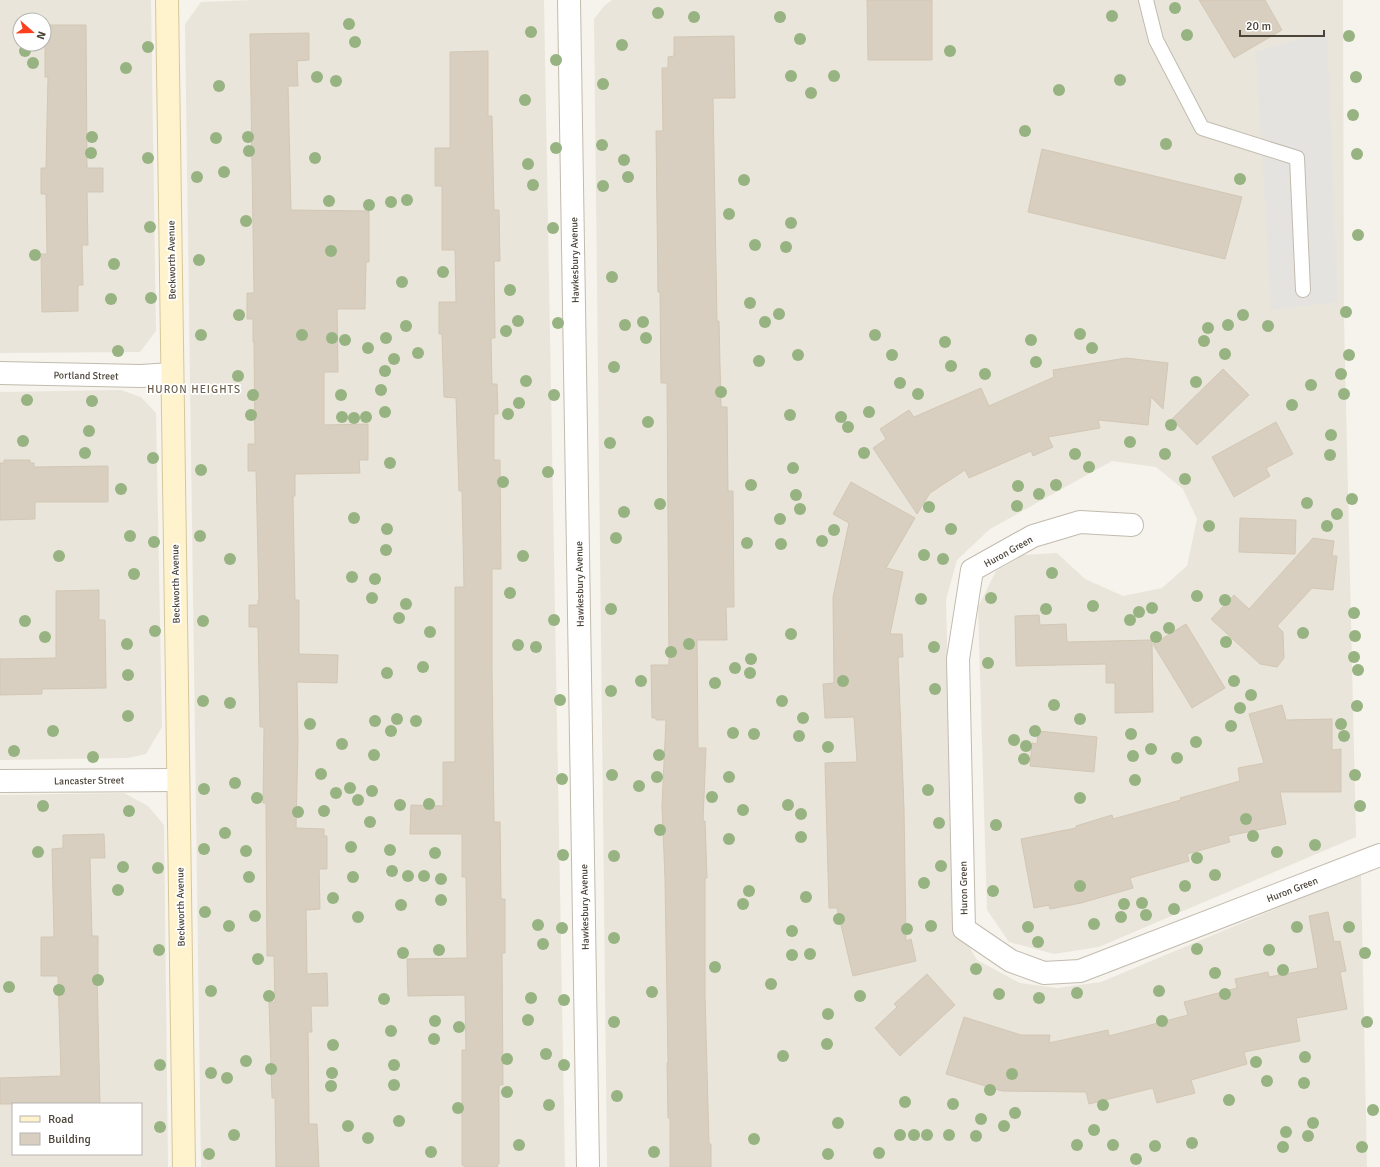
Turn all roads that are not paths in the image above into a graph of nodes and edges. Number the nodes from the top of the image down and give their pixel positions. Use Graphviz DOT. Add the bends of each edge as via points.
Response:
graph roads {
  1 [pos="167,0"];
  2 [pos="569,0"];
  3 [pos="1146,0"];
  4 [pos="1303,290"];
  5 [pos="0,373"];
  6 [pos="172,374"];
  7 [pos="1132,525"];
  8 [pos="178,780"];
  9 [pos="0,781"];
  10 [pos="1380,855"];
  11 [pos="184,1167"];
  12 [pos="588,1167"];
  1 -- 6 [label="street, Beckworth Avenue"];
  2 -- 12 [label="street, Hawkesbury Avenue"];
  3 -- 4 [label="lane" via="1156,40 1202,128 1297,158"];
  5 -- 6 [label="street, Portland Street" via="141,376"];
  6 -- 8 [label="street, Beckworth Avenue"];
  7 -- 10 [label="street, Huron Green" via="1080,522 1033,536 972,570 958,659 964,929 1011,961 1044,973 1080,971"];
  8 -- 9 [label="street, Lancaster Street"];
  8 -- 11 [label="street, Beckworth Avenue"];
}
